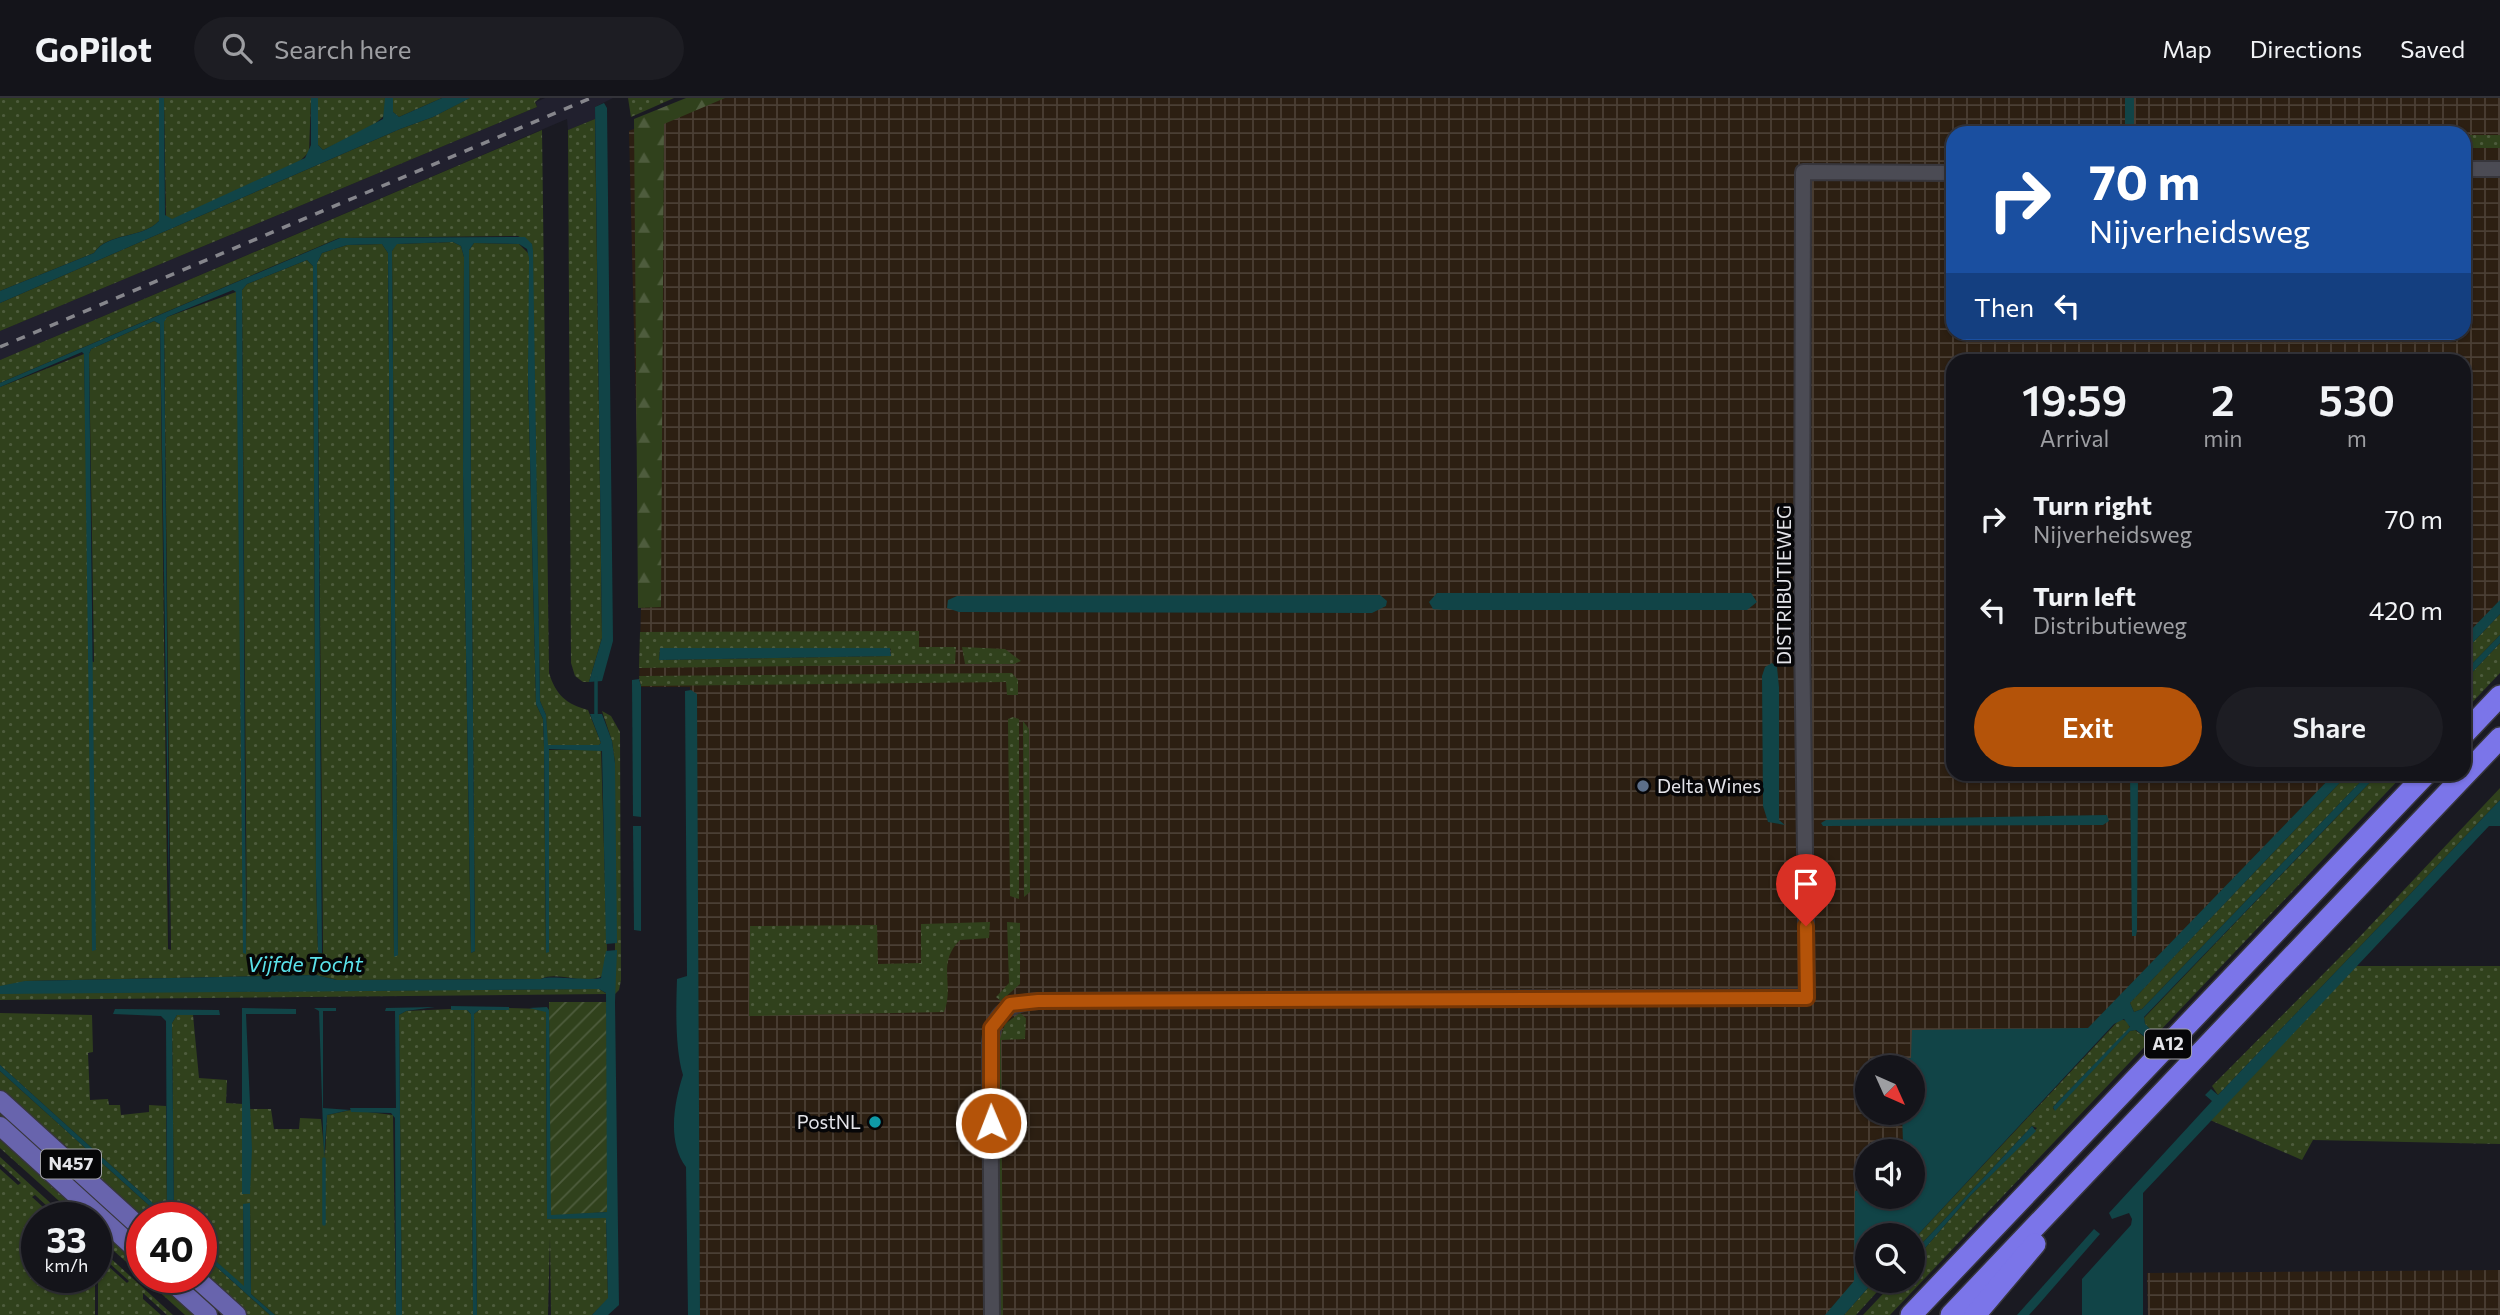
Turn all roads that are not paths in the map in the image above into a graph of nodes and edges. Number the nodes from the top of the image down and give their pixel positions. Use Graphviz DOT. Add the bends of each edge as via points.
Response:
graph roads {
  1 [pos="2471,169"];
  2 [pos="2500,169"];
  3 [pos="1946,173"];
  4 [pos="2500,696"];
  5 [pos="2471,727"];
  6 [pos="2500,738"];
  7 [pos="2471,768"];
  8 [pos="2419,781"];
  9 [pos="2459,781"];
  10 [pos="0,1100"];
  11 [pos="2154,1100"];
  12 [pos="0,1126"];
  13 [pos="126,1214"];
  14 [pos="126,1240"];
  15 [pos="184,1293"];
  16 [pos="213,1293"];
  17 [pos="208,1315"];
  18 [pos="237,1315"];
  19 [pos="992,1315"];
  20 [pos="1911,1315"];
  21 [pos="1951,1315"];
  22 [pos="1975,1315"];
  1 -- 2 [label="street"];
  3 -- 19 [label="street, DISTRIBUTIEWEG" via="1803,172 1807,998 1010,1004 991,1028"];
  4 -- 5 [label="highway"];
  6 -- 7 [label="highway, A12"];
  8 -- 20 [label="highway, A12"];
  9 -- 11 [label="highway, A12"];
  10 -- 13 [label="main road, N457"];
  11 -- 21 [label="highway, A12"];
  11 -- 22 [label="highway, A12"];
  12 -- 14 [label="main road, N457"];
  15 -- 17 [label="main road"];
  16 -- 18 [label="main road"];
}
